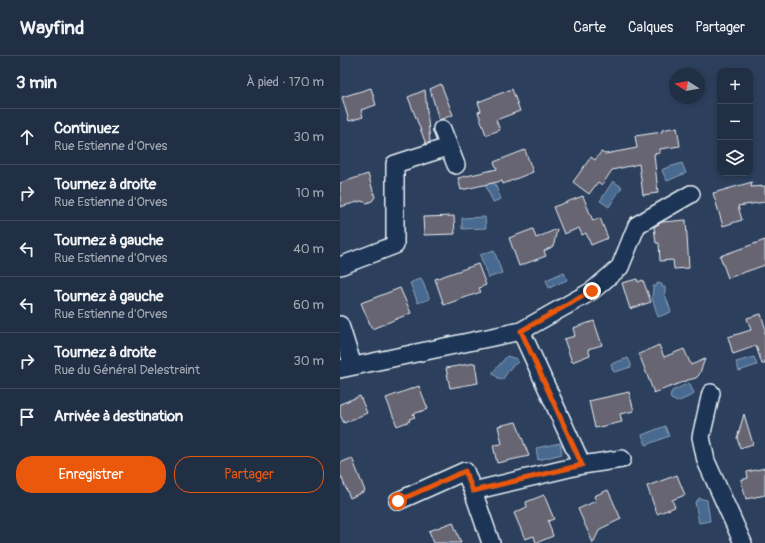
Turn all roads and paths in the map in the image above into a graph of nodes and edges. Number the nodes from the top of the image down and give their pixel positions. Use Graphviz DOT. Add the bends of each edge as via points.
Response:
graph roads {
  1 [pos="442,130"];
  2 [pos="448,147"];
  3 [pos="456,166"];
  4 [pos="691,194"];
  5 [pos="340,266"];
  6 [pos="340,325"];
  7 [pos="521,331"];
  8 [pos="347,367"];
  9 [pos="711,393"];
  10 [pos="622,459"];
  11 [pos="582,465"];
  12 [pos="473,491"];
  13 [pos="398,501"];
  14 [pos="491,543"];
  15 [pos="743,543"];
  1 -- 2 [label="street"];
  2 -- 3 [label="street"];
  2 -- 5 [label="street" via="395,164 395,244"];
  4 -- 7 [label="street" via="637,225 620,267 592,291"];
  6 -- 8 [label="street"];
  7 -- 8 [label="street"];
  7 -- 11 [label="street"];
  9 -- 15 [label="street" via="701,437 706,461"];
  10 -- 11 [label="street"];
  11 -- 12 [label="street"];
  12 -- 13 [label="street" via="465,471"];
  12 -- 14 [label="street"];
}
